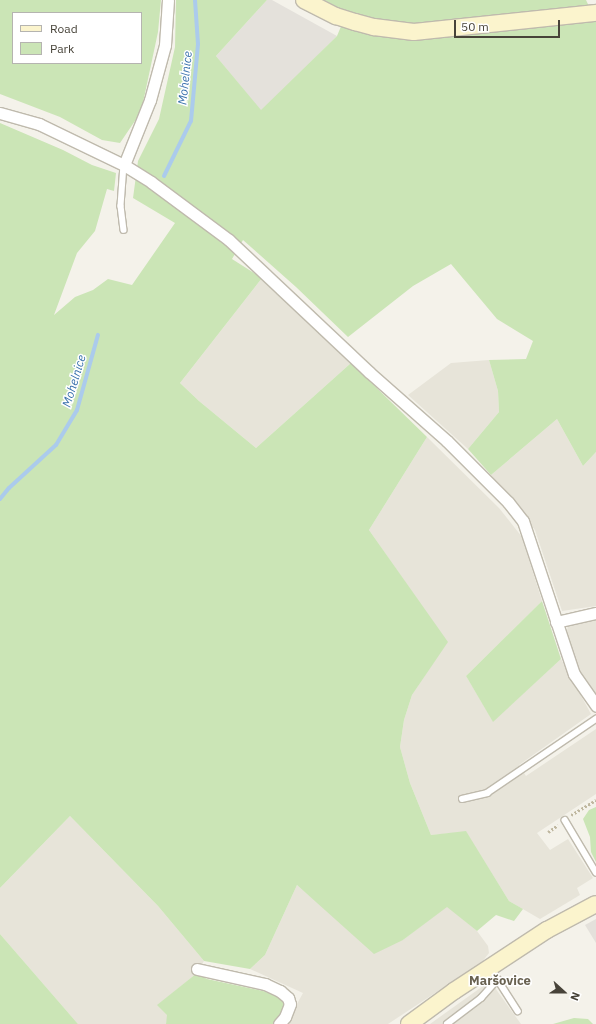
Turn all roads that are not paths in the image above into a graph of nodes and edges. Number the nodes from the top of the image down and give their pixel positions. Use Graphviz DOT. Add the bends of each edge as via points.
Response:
graph roads {
  1 [pos="168,0"];
  2 [pos="304,0"];
  3 [pos="596,13"];
  4 [pos="0,113"];
  5 [pos="124,165"];
  6 [pos="124,230"];
  7 [pos="596,613"];
  8 [pos="556,622"];
  9 [pos="596,706"];
  10 [pos="596,719"];
  11 [pos="462,799"];
  12 [pos="565,820"];
  13 [pos="596,872"];
  14 [pos="596,904"];
  15 [pos="197,969"];
  16 [pos="494,973"];
  17 [pos="518,1011"];
  18 [pos="279,1024"];
  19 [pos="409,1024"];
  20 [pos="447,1024"];
  1 -- 5 [label="street" via="165,45 150,100"];
  2 -- 3 [label="street" via="336,16 355,22 414,32"];
  4 -- 5 [label="street" via="39,124"];
  5 -- 6 [label="lane" via="121,206"];
  5 -- 8 [label="street" via="229,240 446,441 508,502 523,521"];
  7 -- 8 [label="street"];
  8 -- 9 [label="street" via="574,674"];
  10 -- 11 [label="lane" via="488,793"];
  12 -- 13 [label="lane"];
  14 -- 16 [label="street" via="547,930"];
  15 -- 18 [label="street" via="265,984 280,991 288,998 290,1004"];
  16 -- 17 [label="lane"];
  16 -- 19 [label="street"];
  16 -- 20 [label="lane" via="482,998"];
}
